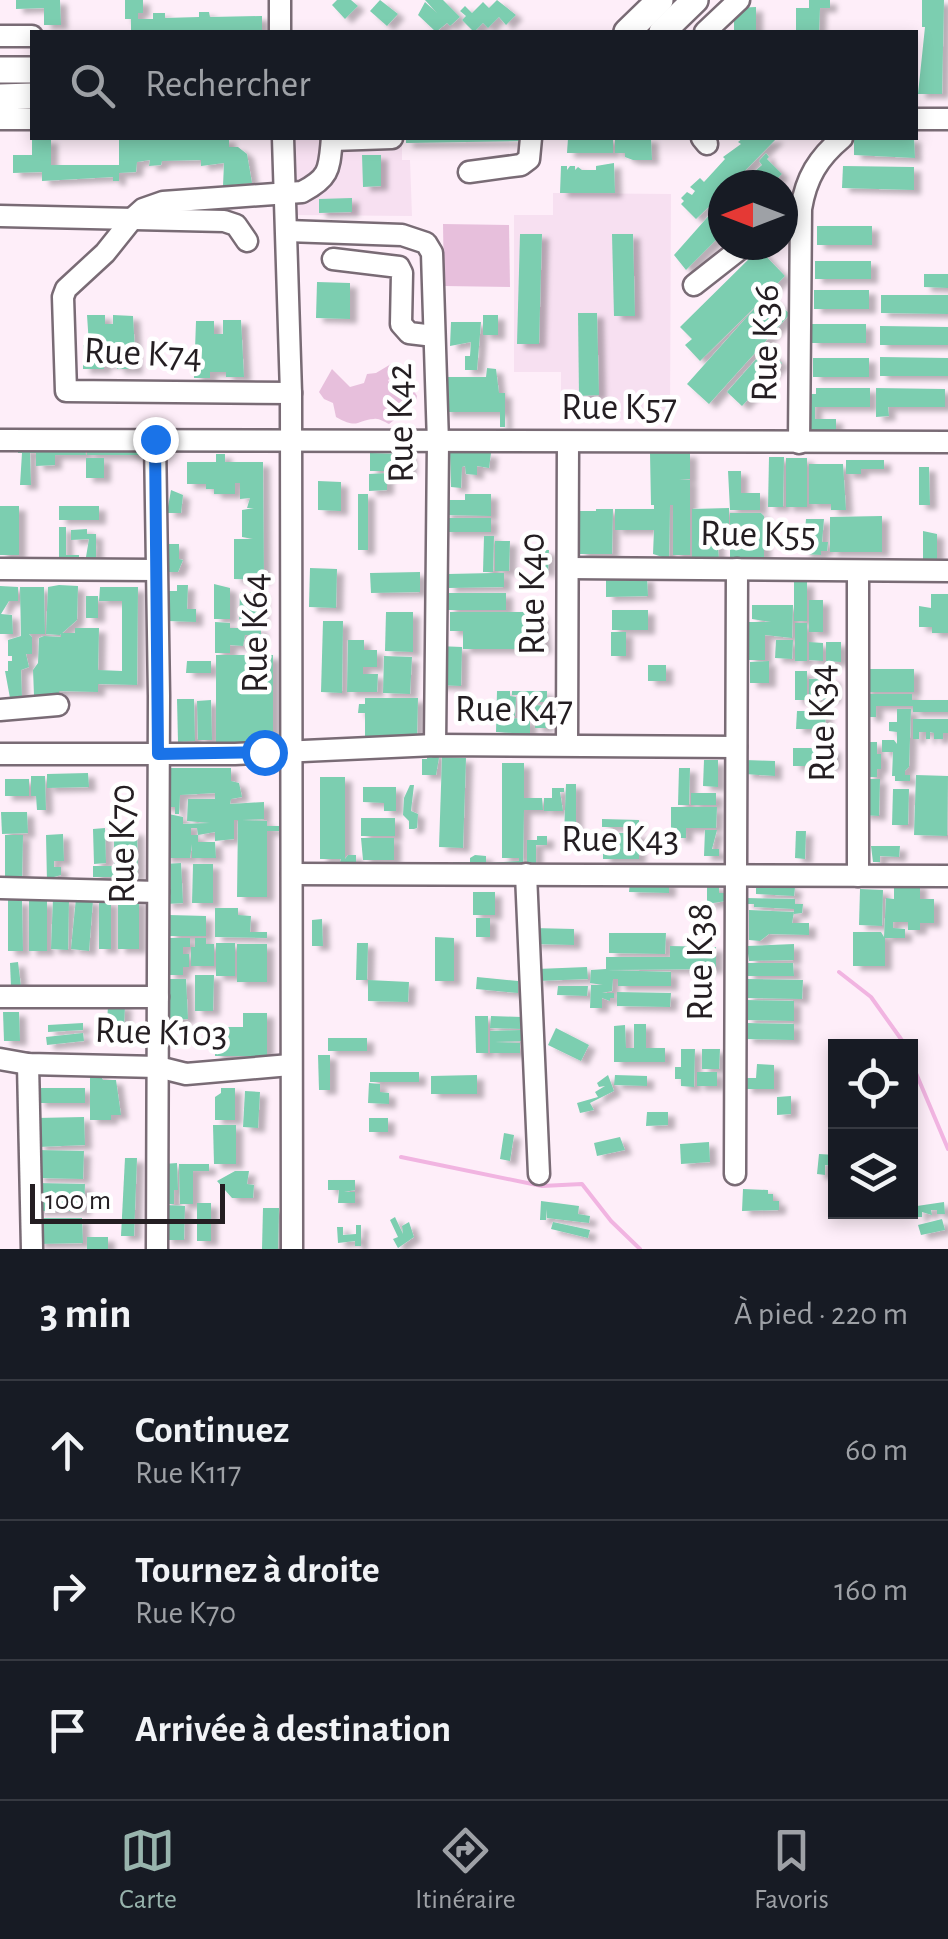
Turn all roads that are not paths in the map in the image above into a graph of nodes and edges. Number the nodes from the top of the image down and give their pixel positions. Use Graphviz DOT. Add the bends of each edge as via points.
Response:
graph roads {
  1 [pos="280,0"];
  2 [pos="660,0"];
  3 [pos="695,0"];
  4 [pos="739,0"];
  5 [pos="280,30"];
  6 [pos="629,30"];
  7 [pos="664,30"];
  8 [pos="708,30"];
  9 [pos="0,36"];
  10 [pos="30,36"];
  11 [pos="0,70"];
  12 [pos="30,70"];
  13 [pos="30,96"];
  14 [pos="0,97"];
  15 [pos="0,119"];
  16 [pos="30,119"];
  17 [pos="948,119"];
  18 [pos="918,120"];
  19 [pos="283,140"];
  20 [pos="332,140"];
  21 [pos="532,140"];
  22 [pos="840,140"];
  23 [pos="469,172"];
  24 [pos="286,195"];
  25 [pos="798,200"];
  26 [pos="0,216"];
  27 [pos="133,218"];
  28 [pos="287,231"];
  29 [pos="247,241"];
  30 [pos="333,258"];
  31 [pos="726,260"];
  32 [pos="794,260"];
  33 [pos="694,285"];
  34 [pos="434,336"];
  35 [pos="291,393"];
  36 [pos="155,439"];
  37 [pos="0,440"];
  38 [pos="290,440"];
  39 [pos="568,442"];
  40 [pos="948,442"];
  41 [pos="438,443"];
  42 [pos="800,444"];
  43 [pos="568,568"];
  44 [pos="0,569"];
  45 [pos="737,569"];
  46 [pos="156,570"];
  47 [pos="858,571"];
  48 [pos="948,571"];
  49 [pos="58,705"];
  50 [pos="0,710"];
  51 [pos="435,745"];
  52 [pos="568,746"];
  53 [pos="736,747"];
  54 [pos="292,750"];
  55 [pos="0,754"];
  56 [pos="158,754"];
  57 [pos="292,874"];
  58 [pos="526,874"];
  59 [pos="737,875"];
  60 [pos="858,876"];
  61 [pos="948,876"];
  62 [pos="0,888"];
  63 [pos="158,892"];
  64 [pos="0,997"];
  65 [pos="158,997"];
  66 [pos="0,1059"];
  67 [pos="28,1064"];
  68 [pos="290,1066"];
  69 [pos="158,1067"];
  70 [pos="539,1174"];
  71 [pos="734,1174"];
  72 [pos="32,1249"];
  73 [pos="158,1249"];
  74 [pos="292,1249"];
  1 -- 5 [label="street"];
  2 -- 6 [label="main road"];
  3 -- 7 [label="main road"];
  4 -- 8 [label="street"];
  9 -- 10 [label="street"];
  11 -- 12 [label="main road"];
  13 -- 14 [label="main road"];
  15 -- 16 [label="street"];
  17 -- 18 [label="street"];
  19 -- 24 [label="street, Rue K64"];
  20 -- 24 [label="street" via="321,182"];
  21 -- 23 [label="street" via="530,159 522,165"];
  22 -- 25 [label="street, Rue K36" via="808,176"];
  24 -- 27 [label="street" via="163,202"];
  24 -- 28 [label="street, Rue K64"];
  26 -- 27 [label="street"];
  27 -- 29 [label="street" via="224,221"];
  27 -- 35 [label="street, Rue K74" via="64,293 66,391"];
  28 -- 34 [label="street, Rue K42" via="402,234 426,244 432,253"];
  28 -- 35 [label="street, Rue K64"];
  30 -- 34 [label="street" via="399,267 400,324"];
  31 -- 33 [label="street"];
  32 -- 42 [label="street, Rue K36"];
  34 -- 41 [label="street, Rue K42"];
  35 -- 38 [label="street, Rue K64"];
  36 -- 37 [label="street, Rue K57"];
  36 -- 38 [label="street, Rue K57"];
  36 -- 46 [label="street, Rue K70"];
  38 -- 41 [label="street, Rue K57"];
  38 -- 54 [label="street, Rue K64"];
  39 -- 41 [label="street, Rue K57"];
  39 -- 42 [label="street, Rue K57"];
  39 -- 43 [label="street, Rue K40"];
  40 -- 42 [label="street, Rue K57"];
  41 -- 51 [label="street, Rue K42"];
  43 -- 45 [label="street, Rue K55"];
  43 -- 52 [label="street, Rue K40"];
  44 -- 46 [label="street"];
  45 -- 47 [label="street, Rue K55"];
  45 -- 53 [label="street, Rue K38"];
  46 -- 56 [label="street, Rue K70"];
  47 -- 48 [label="street, Rue K55"];
  47 -- 60 [label="street, Rue K34"];
  49 -- 50 [label="street"];
  51 -- 52 [label="street, Rue K47"];
  51 -- 54 [label="street, Rue K47"];
  52 -- 53 [label="street, Rue K47"];
  53 -- 59 [label="street, Rue K38"];
  54 -- 56 [label="street, Rue K47"];
  54 -- 57 [label="street, Rue K64"];
  55 -- 56 [label="street, Rue K47"];
  56 -- 63 [label="street, Rue K70"];
  57 -- 58 [label="street, Rue K43"];
  57 -- 68 [label="street, Rue K64"];
  58 -- 59 [label="street, Rue K43"];
  58 -- 70 [label="street"];
  59 -- 60 [label="street, Rue K43"];
  59 -- 71 [label="street, Rue K38"];
  60 -- 61 [label="street, Rue K43"];
  62 -- 63 [label="street"];
  63 -- 65 [label="street, Rue K70"];
  64 -- 65 [label="street"];
  65 -- 69 [label="street, Rue K70"];
  66 -- 67 [label="street, Rue K103"];
  67 -- 69 [label="street, Rue K103"];
  67 -- 72 [label="street"];
  68 -- 69 [label="street, Rue K103" via="208,1074"];
  68 -- 74 [label="street, Rue K64"];
  69 -- 73 [label="street, Rue K70"];
}
